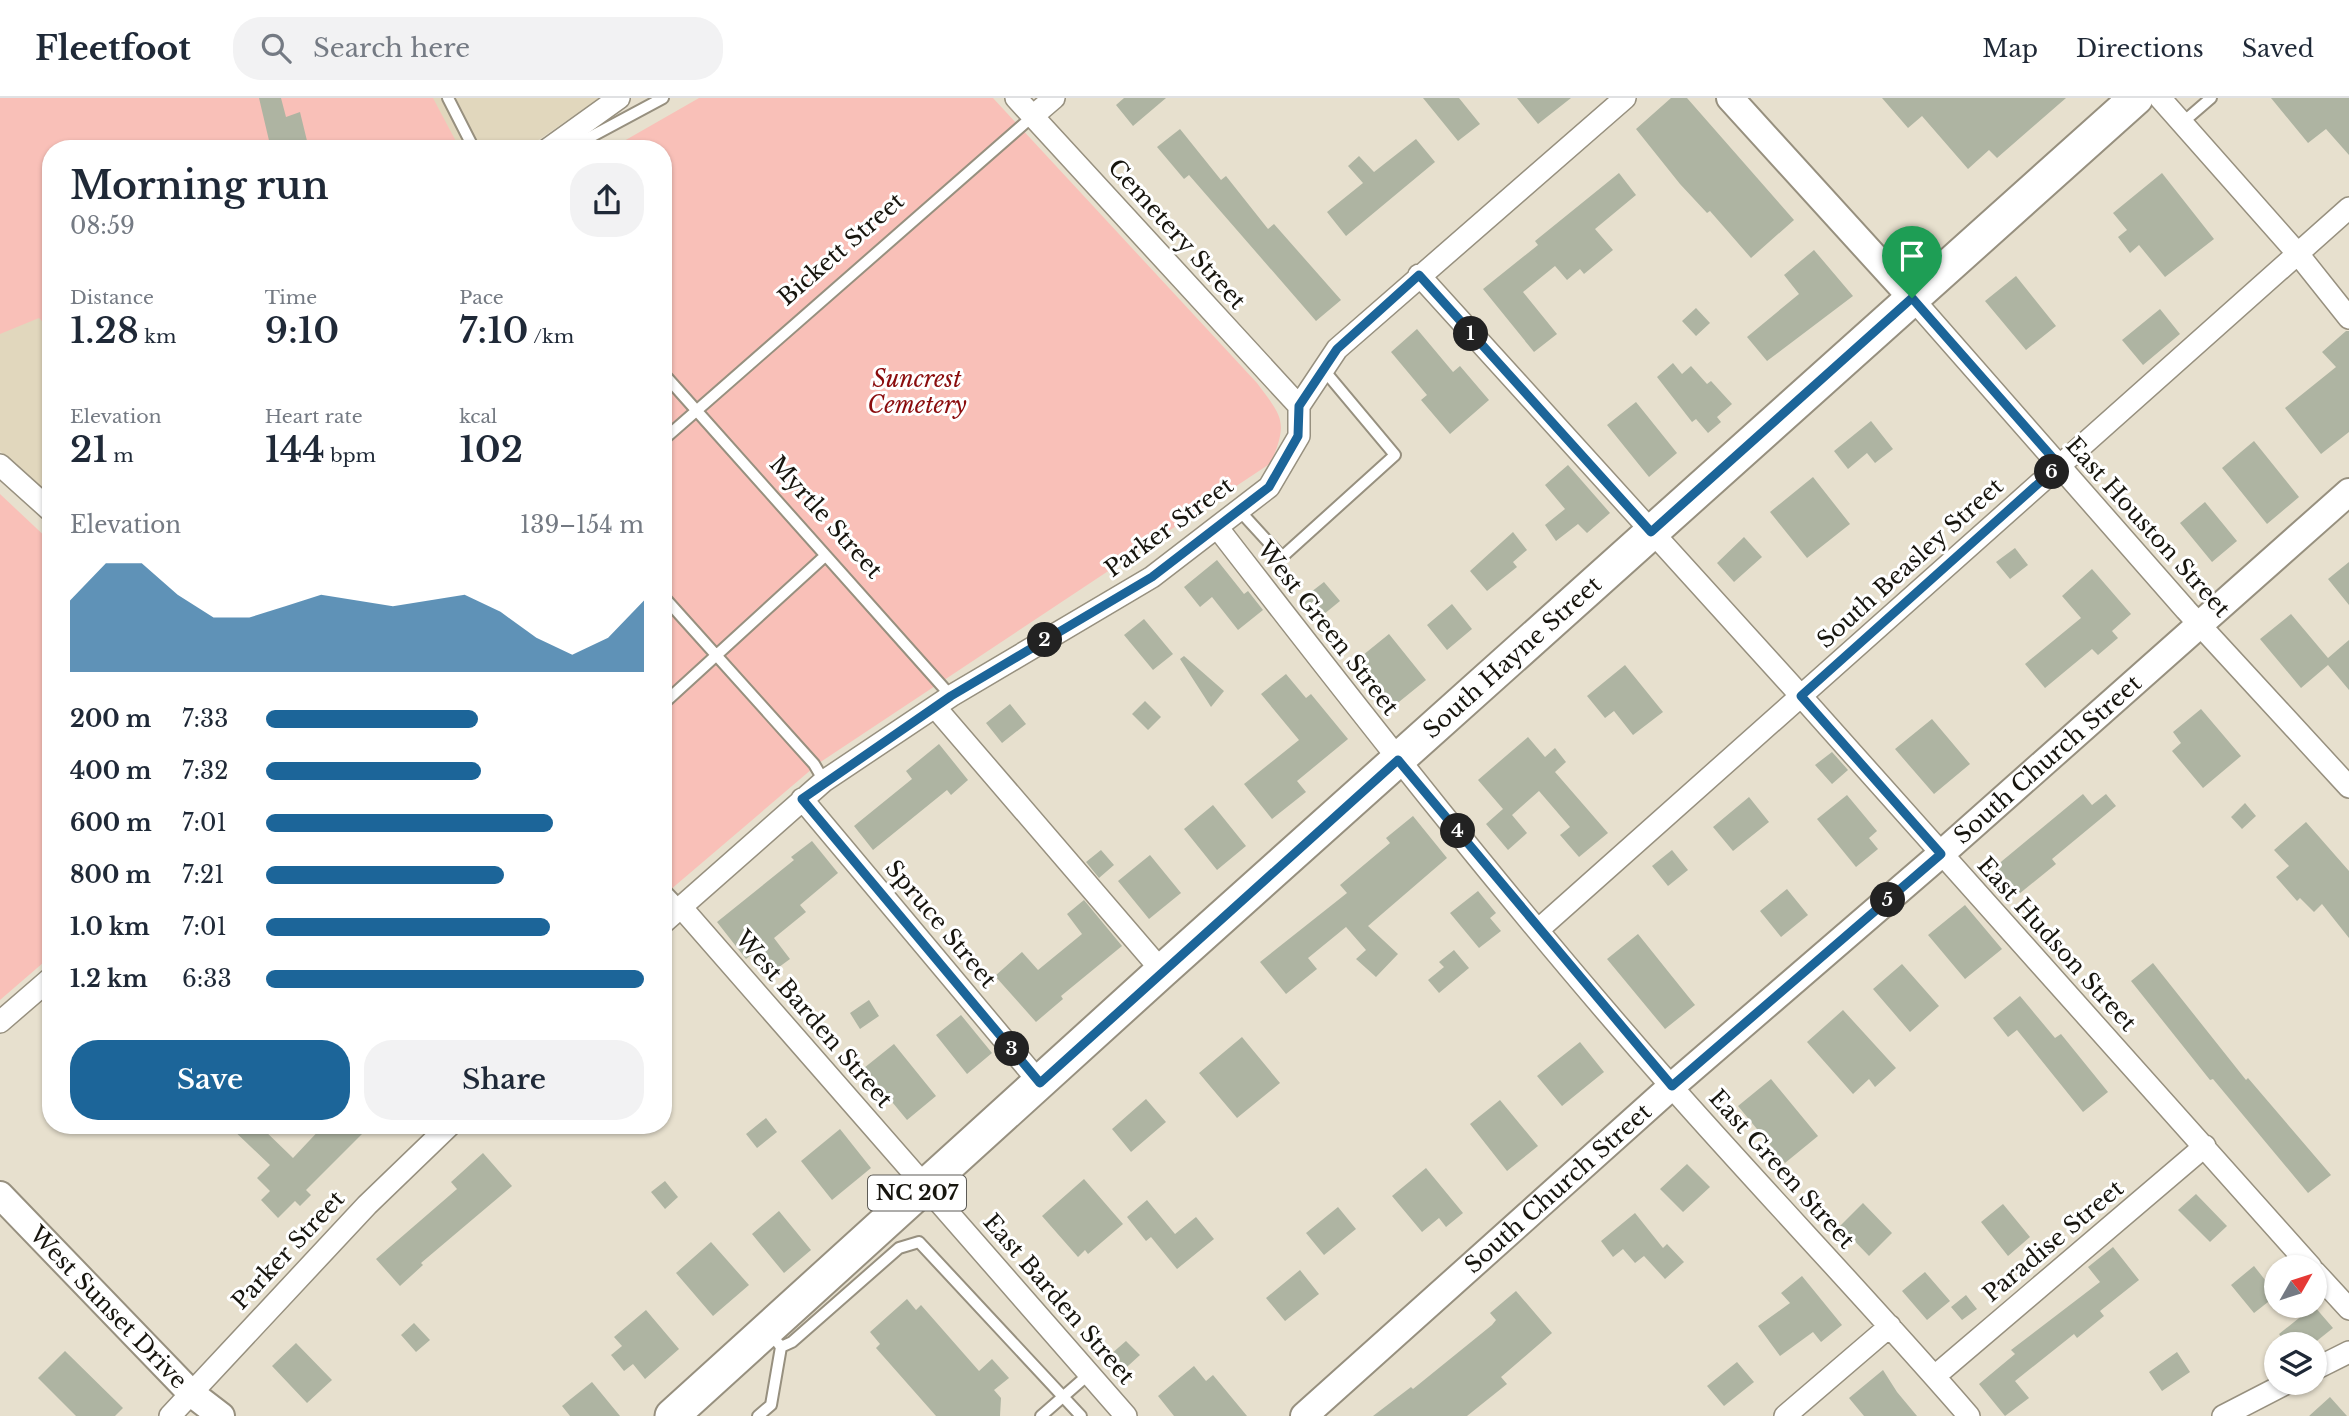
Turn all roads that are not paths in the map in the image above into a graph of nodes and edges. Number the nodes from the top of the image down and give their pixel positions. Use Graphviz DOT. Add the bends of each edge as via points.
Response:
graph roads {
  1 [pos="448,98"];
  2 [pos="663,98"];
  3 [pos="1016,98"];
  4 [pos="1054,98"];
  5 [pos="1625,98"];
  6 [pos="1730,98"];
  7 [pos="2136,98"];
  8 [pos="2160,98"];
  9 [pos="2211,98"];
  10 [pos="613,100"];
  11 [pos="1033,116"];
  12 [pos="2182,124"];
  13 [pos="469,140"];
  14 [pos="560,140"];
  15 [pos="585,140"];
  16 [pos="2349,208"];
  17 [pos="2298,254"];
  18 [pos="1419,275"];
  19 [pos="1912,298"];
  20 [pos="2349,318"];
  21 [pos="1323,369"];
  22 [pos="672,383"];
  23 [pos="1299,406"];
  24 [pos="696,410"];
  25 [pos="672,432"];
  26 [pos="0,465"];
  27 [pos="2059,465"];
  28 [pos="2349,492"];
  29 [pos="42,503"];
  30 [pos="1239,510"];
  31 [pos="1217,527"];
  32 [pos="1651,532"];
  33 [pos="825,556"];
  34 [pos="672,606"];
  35 [pos="2200,625"];
  36 [pos="716,657"];
  37 [pos="672,696"];
  38 [pos="1801,696"];
  39 [pos="943,701"];
  40 [pos="1398,760"];
  41 [pos="824,781"];
  42 [pos="2348,784"];
  43 [pos="802,799"];
  44 [pos="1941,854"];
  45 [pos="672,898"];
  46 [pos="681,908"];
  47 [pos="672,916"];
  48 [pos="1538,930"];
  49 [pos="1162,971"];
  50 [pos="42,986"];
  51 [pos="0,1021"];
  52 [pos="1040,1083"];
  53 [pos="1672,1086"];
  54 [pos="441,1134"];
  55 [pos="2205,1146"];
  56 [pos="924,1186"];
  57 [pos="0,1195"];
  58 [pos="2300,1255"];
  59 [pos="2328,1286"];
  60 [pos="2349,1309"];
  61 [pos="1890,1326"];
  62 [pos="774,1338"];
  63 [pos="2349,1352"];
  64 [pos="2327,1364"];
  65 [pos="1088,1374"];
  66 [pos="1934,1376"];
  67 [pos="191,1393"];
  68 [pos="2264,1395"];
  69 [pos="1064,1396"];
  70 [pos="170,1416"];
  71 [pos="221,1416"];
  72 [pos="672,1416"];
  73 [pos="758,1416"];
  74 [pos="1041,1416"];
  75 [pos="1081,1416"];
  76 [pos="1126,1416"];
  77 [pos="1304,1416"];
  78 [pos="1785,1416"];
  79 [pos="1969,1416"];
  80 [pos="2223,1416"];
  1 -- 13 [label="lane"];
  2 -- 15 [label="lane"];
  3 -- 11 [label="street, Cemetery Street"];
  4 -- 11 [label="street, Bickett Street"];
  5 -- 18 [label="street, Parker Street"];
  6 -- 19 [label="street"];
  7 -- 19 [label="main road, South Hayne Street / NC 207"];
  8 -- 12 [label="street"];
  9 -- 12 [label="lane"];
  10 -- 14 [label="street"];
  11 -- 23 [label="street, Cemetery Street"];
  11 -- 24 [label="lane, Bickett Street"];
  12 -- 17 [label="street"];
  16 -- 17 [label="street, South Beasley Street"];
  17 -- 20 [label="street"];
  17 -- 27 [label="street, South Beasley Street"];
  18 -- 21 [label="street, Parker Street" via="1358,328"];
  18 -- 32 [label="street, East Hudson Street"];
  19 -- 27 [label="street, East Houston Street"];
  19 -- 32 [label="main road, South Hayne Street / NC 207"];
  21 -- 23 [label="street, Parker Street"];
  21 -- 30 [label="lane" via="1395,455 1282,557"];
  22 -- 24 [label="lane, Myrtle Street"];
  23 -- 30 [label="street, Parker Street" via="1298,436 1285,464 1269,487"];
  24 -- 25 [label="lane, Bickett Street"];
  24 -- 33 [label="lane, Myrtle Street"];
  26 -- 29 [label="street"];
  27 -- 35 [label="street, East Houston Street"];
  27 -- 38 [label="street, South Beasley Street"];
  28 -- 35 [label="street, South Church Street"];
  30 -- 31 [label="street, Parker Street"];
  31 -- 39 [label="street, Parker Street" via="1152,577"];
  31 -- 40 [label="street, West Green Street"];
  32 -- 38 [label="street, East Hudson Street"];
  32 -- 40 [label="main road, South Hayne Street / NC 207"];
  33 -- 36 [label="lane"];
  33 -- 39 [label="lane, Myrtle Street"];
  34 -- 36 [label="lane"];
  35 -- 42 [label="street, East Houston Street"];
  35 -- 44 [label="street, South Church Street"];
  36 -- 37 [label="lane"];
  36 -- 41 [label="lane" via="814,764"];
  38 -- 44 [label="street, East Hudson Street"];
  38 -- 48 [label="street, South Beasley Street"];
  39 -- 41 [label="street, Parker Street"];
  39 -- 49 [label="street, Myrtle Street"];
  40 -- 48 [label="street, East Green Street"];
  40 -- 49 [label="main road, South Hayne Street / NC 207"];
  41 -- 43 [label="street, Parker Street"];
  43 -- 46 [label="street, Parker Street"];
  43 -- 52 [label="street, Spruce Street"];
  44 -- 53 [label="street, South Church Street"];
  44 -- 55 [label="street, East Hudson Street"];
  45 -- 46 [label="lane, West Barden Street"];
  46 -- 47 [label="street, Parker Street"];
  46 -- 56 [label="street, West Barden Street"];
  48 -- 53 [label="street, East Green Street"];
  49 -- 52 [label="main road, South Hayne Street / NC 207"];
  50 -- 51 [label="street"];
  52 -- 56 [label="main road, South Hayne Street / NC 207"];
  53 -- 61 [label="street, East Green Street"];
  53 -- 77 [label="street, South Church Street"];
  54 -- 67 [label="street, Parker Street" via="367,1205"];
  55 -- 58 [label="street, East Hudson Street"];
  55 -- 66 [label="street, Paradise Street"];
  56 -- 62 [label="main road, South Hayne Street / NC 207"];
  56 -- 65 [label="street, East Barden Street"];
  57 -- 67 [label="street, West Sunset Drive"];
  59 -- 60 [label="street"];
  61 -- 66 [label="street, East Green Street"];
  61 -- 78 [label="street"];
  62 -- 69 [label="lane" via="792,1342 899,1248 919,1242"];
  62 -- 72 [label="main road, South Hayne Street / NC 207"];
  62 -- 73 [label="lane" via="771,1405"];
  63 -- 64 [label="street"];
  65 -- 69 [label="lane"];
  65 -- 76 [label="street, East Barden Street"];
  66 -- 79 [label="street, East Green Street"];
  67 -- 70 [label="street, Parker Street"];
  67 -- 71 [label="street, West Sunset Drive"];
  68 -- 80 [label="street"];
  69 -- 74 [label="lane"];
  69 -- 75 [label="lane"];
}
